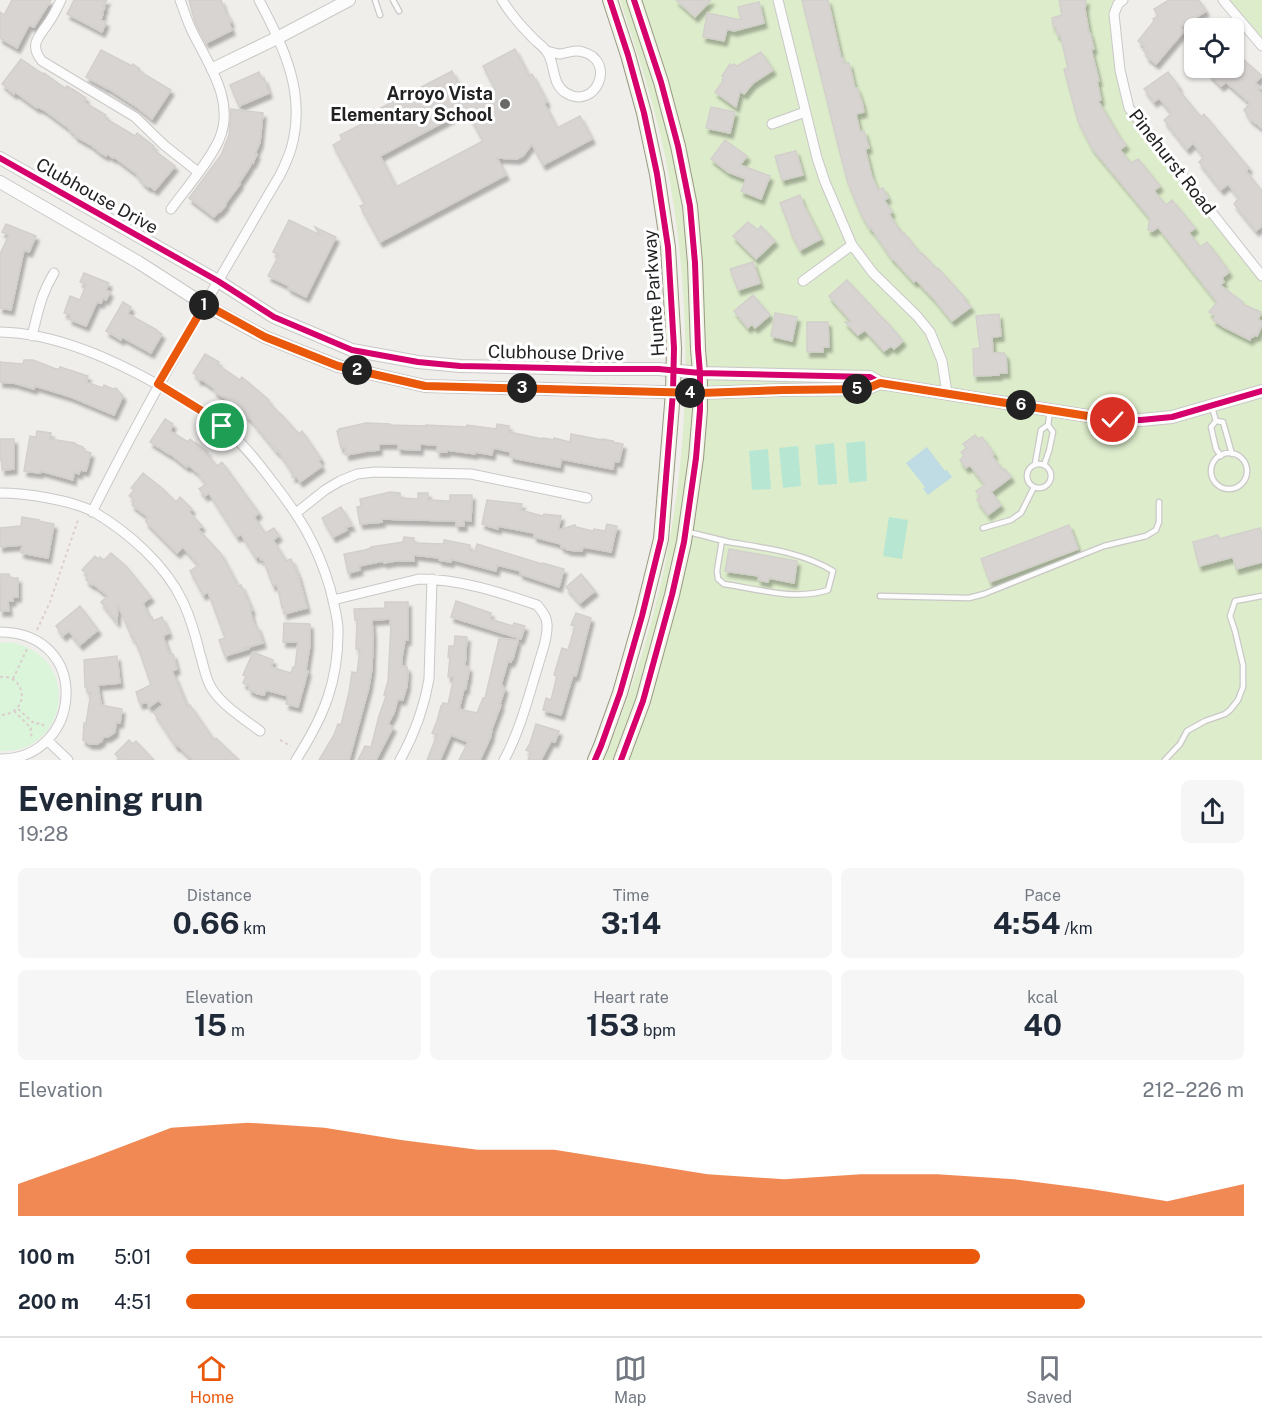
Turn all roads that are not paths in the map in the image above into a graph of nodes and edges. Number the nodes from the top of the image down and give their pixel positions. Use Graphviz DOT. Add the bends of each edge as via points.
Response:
graph roads {
  1 [pos="61,0"];
  2 [pos="180,0"];
  3 [pos="259,0"];
  4 [pos="349,0"];
  5 [pos="375,0"];
  6 [pos="393,0"];
  7 [pos="502,0"];
  8 [pos="610,0"];
  9 [pos="634,0"];
  10 [pos="778,0"];
  11 [pos="1123,0"];
  12 [pos="1223,0"];
  13 [pos="399,10"];
  14 [pos="380,15"];
  15 [pos="279,38"];
  16 [pos="1262,46"];
  17 [pos="547,51"];
  18 [pos="213,69"];
  19 [pos="805,112"];
  20 [pos="772,124"];
  21 [pos="0,158"];
  22 [pos="198,172"];
  23 [pos="0,182"];
  24 [pos="171,209"];
  25 [pos="852,245"];
  26 [pos="54,273"];
  27 [pos="1262,276"];
  28 [pos="218,281"];
  29 [pos="803,281"];
  30 [pos="205,304"];
  31 [pos="0,333"];
  32 [pos="32,336"];
  33 [pos="673,372"];
  34 [pos="700,373"];
  35 [pos="880,383"];
  36 [pos="158,384"];
  37 [pos="1262,391"];
  38 [pos="673,392"];
  39 [pos="700,393"];
  40 [pos="947,393"];
  41 [pos="1212,405"];
  42 [pos="1050,410"];
  43 [pos="1216,420"];
  44 [pos="1047,425"];
  45 [pos="1232,454"];
  46 [pos="1221,456"];
  47 [pos="1035,465"];
  48 [pos="1044,465"];
  49 [pos="1034,487"];
  50 [pos="0,493"];
  51 [pos="587,498"];
  52 [pos="1159,502"];
  53 [pos="92,512"];
  54 [pos="296,513"];
  55 [pos="984,528"];
  56 [pos="685,532"];
  57 [pos="722,540"];
  58 [pos="432,579"];
  59 [pos="880,596"];
  60 [pos="1262,596"];
  61 [pos="333,600"];
  62 [pos="0,632"];
  63 [pos="260,731"];
  64 [pos="49,742"];
  65 [pos="0,759"];
  66 [pos="68,760"];
  67 [pos="296,760"];
  68 [pos="400,760"];
  69 [pos="504,760"];
  70 [pos="595,760"];
  71 [pos="621,760"];
  72 [pos="1165,760"];
  1 -- 22 [label="street" via="35,45 38,56 135,117"];
  2 -- 18 [label="street"];
  3 -- 15 [label="street"];
  4 -- 15 [label="street"];
  5 -- 14 [label="lane"];
  6 -- 13 [label="lane"];
  7 -- 17 [label="street"];
  8 -- 33 [label="main road, Hunte Parkway" via="645,113 657,174 668,247"];
  9 -- 34 [label="main road" via="661,82 690,207"];
  10 -- 19 [label="street"];
  11 -- 27 [label="street, Pinehurst Road" via="1114,14 1129,108"];
  12 -- 16 [label="street"];
  15 -- 18 [label="street"];
  15 -- 28 [label="street" via="296,95 291,149"];
  17 -- 17 [label="street" via="561,90 582,96 595,89 601,75 597,60 591,55"];
  18 -- 22 [label="street" via="220,89 223,122 213,151"];
  19 -- 20 [label="street"];
  19 -- 25 [label="street" via="823,174"];
  21 -- 28 [label="street, Clubhouse Drive"];
  22 -- 24 [label="street"];
  23 -- 30 [label="street, Clubhouse Drive"];
  25 -- 29 [label="street"];
  25 -- 40 [label="street" via="873,273 930,332 942,361"];
  26 -- 32 [label="street" via="45,287"];
  28 -- 30 [label="street"];
  28 -- 33 [label="street, Clubhouse Drive" via="274,317 352,350 382,356 460,366"];
  30 -- 36 [label="street"];
  30 -- 38 [label="street, Clubhouse Drive" via="265,337 338,366 425,386"];
  31 -- 32 [label="street"];
  32 -- 36 [label="street" via="106,358"];
  33 -- 34 [label="street, Clubhouse Drive"];
  33 -- 38 [label="main road, Hunte Parkway"];
  34 -- 35 [label="street, Clubhouse Drive" via="870,377"];
  34 -- 39 [label="main road"];
  35 -- 39 [label="street, Clubhouse Drive" via="866,389"];
  35 -- 40 [label="street, Clubhouse Drive"];
  36 -- 53 [label="street"];
  36 -- 54 [label="street" via="228,431 248,450"];
  37 -- 41 [label="street, Clubhouse Drive"];
  38 -- 39 [label="street, Clubhouse Drive"];
  38 -- 70 [label="main road, Hunte Parkway" via="661,539 621,693"];
  39 -- 56 [label="main road"];
  40 -- 42 [label="street, Clubhouse Drive"];
  41 -- 42 [label="street, Clubhouse Drive" via="1172,417 1141,420 1113,420"];
  41 -- 43 [label="lane"];
  42 -- 44 [label="lane"];
  43 -- 45 [label="lane" via="1223,422"];
  43 -- 46 [label="lane" via="1211,427"];
  44 -- 47 [label="lane" via="1041,430"];
  44 -- 48 [label="lane" via="1053,432"];
  45 -- 46 [label="lane"];
  45 -- 46 [label="lane" via="1245,464 1247,475 1241,485 1230,489 1218,485 1212,476 1213,464"];
  47 -- 48 [label="lane"];
  47 -- 49 [label="lane" via="1027,474"];
  48 -- 49 [label="lane" via="1052,474 1050,482 1045,487"];
  49 -- 55 [label="lane" via="1021,513"];
  50 -- 53 [label="street" via="50,498"];
  51 -- 54 [label="street" via="471,474 375,472 340,480"];
  52 -- 59 [label="lane" via="1156,530 1146,536 1104,546 984,594 969,598"];
  53 -- 63 [label="street" via="148,553 169,579 183,601 213,690"];
  54 -- 61 [label="street" via="315,546"];
  56 -- 57 [label="lane"];
  56 -- 71 [label="main road" via="643,701"];
  57 -- 57 [label="lane" via="789,553 824,565 833,571 828,590 792,595 724,584 717,571"];
  58 -- 61 [label="street"];
  58 -- 68 [label="street" via="427,694"];
  58 -- 69 [label="street" via="522,600 544,612 548,624 545,641 524,714"];
  60 -- 72 [label="lane" via="1235,601 1230,615 1243,665 1243,687 1235,705 1225,714 1187,731"];
  61 -- 67 [label="street" via="338,627 331,691"];
  62 -- 64 [label="street" via="33,639 61,668 67,686 66,705"];
  64 -- 65 [label="street" via="20,758"];
  64 -- 66 [label="street"];
}
